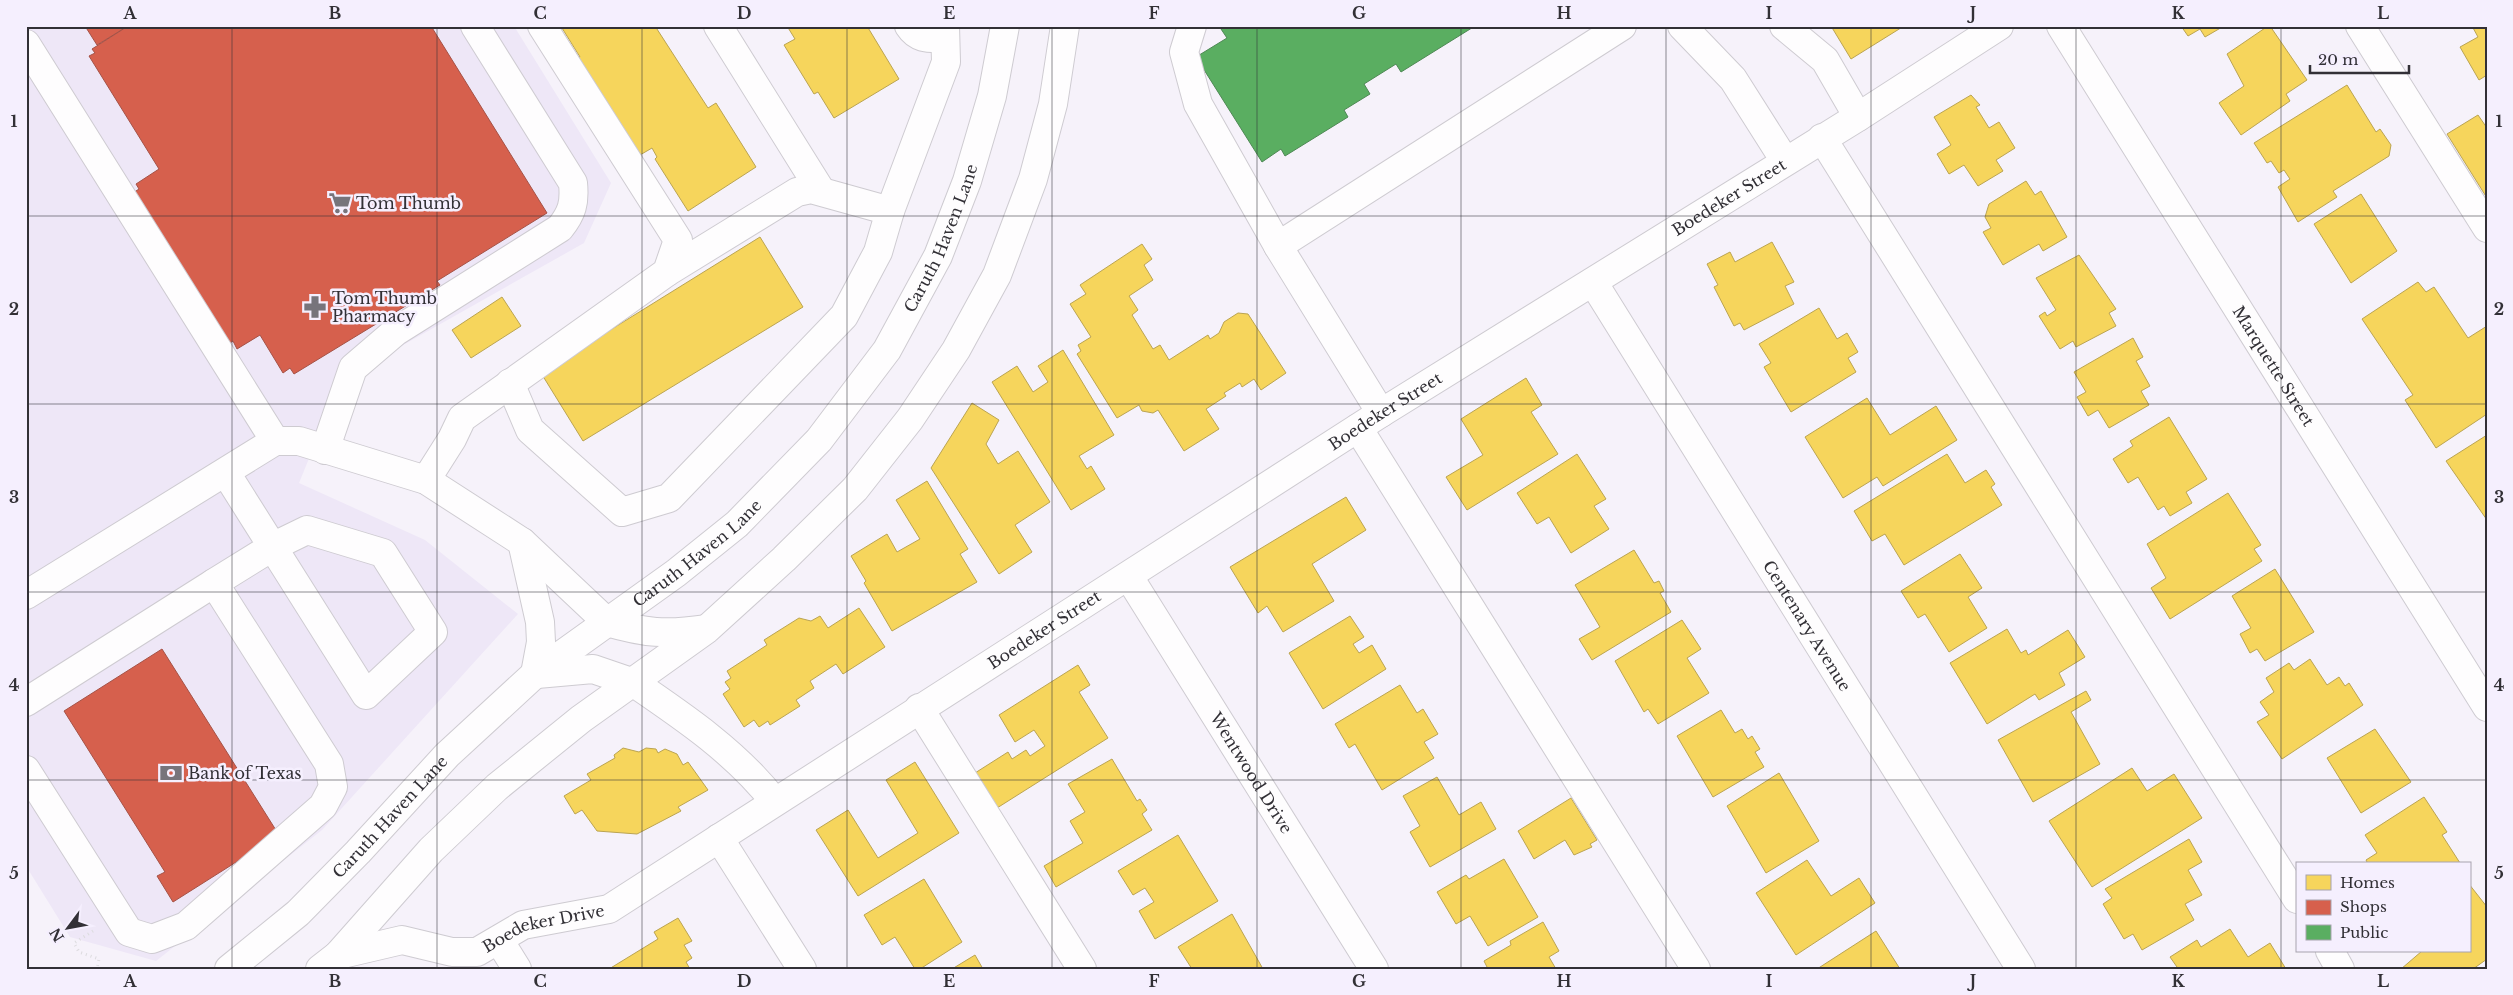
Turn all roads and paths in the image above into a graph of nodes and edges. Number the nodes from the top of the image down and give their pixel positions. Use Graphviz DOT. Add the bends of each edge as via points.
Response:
graph roads {
  1 [pos="474,26"];
  2 [pos="542,26"];
  3 [pos="718,26"];
  4 [pos="909,26"];
  5 [pos="1004,26"];
  6 [pos="1065,26"];
  7 [pos="1192,26"];
  8 [pos="1622,26"];
  9 [pos="1682,26"];
  10 [pos="1784,26"];
  11 [pos="1999,26"];
  12 [pos="2061,26"];
  13 [pos="2360,26"];
  14 [pos="945,32"];
  15 [pos="26,44"];
  16 [pos="1858,117"];
  17 [pos="1822,138"];
  18 [pos="1785,161"];
  19 [pos="821,191"];
  20 [pos="890,210"];
  21 [pos="2487,228"];
  22 [pos="1278,246"];
  23 [pos="667,272"];
  24 [pos="1593,282"];
  25 [pos="510,383"];
  26 [pos="1381,413"];
  27 [pos="1358,428"];
  28 [pos="275,441"];
  29 [pos="325,450"];
  30 [pos="226,473"];
  31 [pos="426,480"];
  32 [pos="522,542"];
  33 [pos="272,547"];
  34 [pos="1129,577"];
  35 [pos="214,584"];
  36 [pos="26,596"];
  37 [pos="607,622"];
  38 [pos="707,629"];
  39 [pos="594,668"];
  40 [pos="535,674"];
  41 [pos="634,683"];
  42 [pos="26,702"];
  43 [pos="2487,707"];
  44 [pos="918,708"];
  45 [pos="581,719"];
  46 [pos="26,770"];
  47 [pos="774,802"];
  48 [pos="719,838"];
  49 [pos="2296,897"];
  50 [pos="117,916"];
  51 [pos="2331,952"];
  52 [pos="488,954"];
  53 [pos="329,962"];
  54 [pos="97,969"];
  55 [pos="229,969"];
  56 [pos="517,969"];
  57 [pos="802,969"];
  58 [pos="1082,969"];
  59 [pos="1374,969"];
  60 [pos="1696,969"];
  61 [pos="2021,969"];
  62 [pos="2340,969"];
  1 -- 29 [label="street" via="573,183 575,199 571,214 560,228 395,332 353,368"];
  2 -- 23 [label="street" via="678,240"];
  3 -- 19 [label="street"];
  4 -- 14 [label="street" via="914,34 923,38"];
  5 -- 37 [label="street, Caruth Haven Lane" via="992,96 967,181 938,256 888,350 819,440 737,524"];
  6 -- 38 [label="street" via="1053,104 1033,179 997,275 956,350 910,419 855,488"];
  7 -- 22 [label="street" via="1184,52 1198,104"];
  8 -- 22 [label="street"];
  9 -- 18 [label="street" via="1733,79"];
  10 -- 16 [label="street" via="1825,60"];
  11 -- 16 [label="street, Boedeker Street"];
  12 -- 43 [label="street, Marquette Street"];
  13 -- 21 [label="street"];
  14 -- 20 [label="street" via="946,62"];
  15 -- 28 [label="street"];
  16 -- 17 [label="street, Boedeker Street"];
  17 -- 18 [label="street, Boedeker Street"];
  17 -- 49 [label="street"];
  18 -- 24 [label="street, Boedeker Street"];
  19 -- 20 [label="street"];
  19 -- 23 [label="street" via="797,192"];
  20 -- 25 [label="street" via="878,252 844,316 669,498 622,512 530,430"];
  22 -- 26 [label="street"];
  23 -- 25 [label="street"];
  24 -- 26 [label="street, Boedeker Street"];
  24 -- 61 [label="street, Centenary Avenue"];
  25 -- 31 [label="street" via="462,418"];
  26 -- 27 [label="street, Boedeker Street"];
  27 -- 34 [label="street, Boedeker Street"];
  27 -- 60 [label="street"];
  28 -- 29 [label="street" via="299,441"];
  28 -- 30 [label="street"];
  29 -- 31 [label="street"];
  30 -- 33 [label="street"];
  30 -- 36 [label="street"];
  31 -- 32 [label="street"];
  32 -- 37 [label="street"];
  32 -- 40 [label="street" via="540,622"];
  33 -- 33 [label="street" via="307,530 383,553 433,632 366,695"];
  33 -- 35 [label="street"];
  34 -- 44 [label="street, Boedeker Street"];
  34 -- 59 [label="street, Wentwood Drive"];
  35 -- 42 [label="street"];
  35 -- 50 [label="street" via="329,764 333,787 323,806 186,926 152,939 128,932"];
  37 -- 38 [label="street" via="638,631 671,634"];
  37 -- 39 [label="street"];
  37 -- 40 [label="street, Caruth Haven Lane"];
  38 -- 41 [label="street"];
  39 -- 40 [label="street"];
  39 -- 41 [label="street"];
  39 -- 45 [label="street"];
  40 -- 55 [label="street, Caruth Haven Lane" via="447,755 298,913"];
  41 -- 45 [label="street"];
  41 -- 47 [label="street" via="726,751 759,782"];
  44 -- 47 [label="street, Boedeker Street"];
  44 -- 58 [label="street"];
  45 -- 53 [label="street" via="497,787 431,850"];
  46 -- 50 [label="street"];
  47 -- 48 [label="street, Boedeker Drive"];
  48 -- 52 [label="street, Boedeker Drive" via="609,909 523,925"];
  48 -- 57 [label="street"];
  50 -- 54 [label="path" via="74,942 79,952 99,959"];
  51 -- 62 [label="street"];
  52 -- 53 [label="street, Boedeker Drive" via="452,952 402,940"];
  52 -- 56 [label="street"];
}
